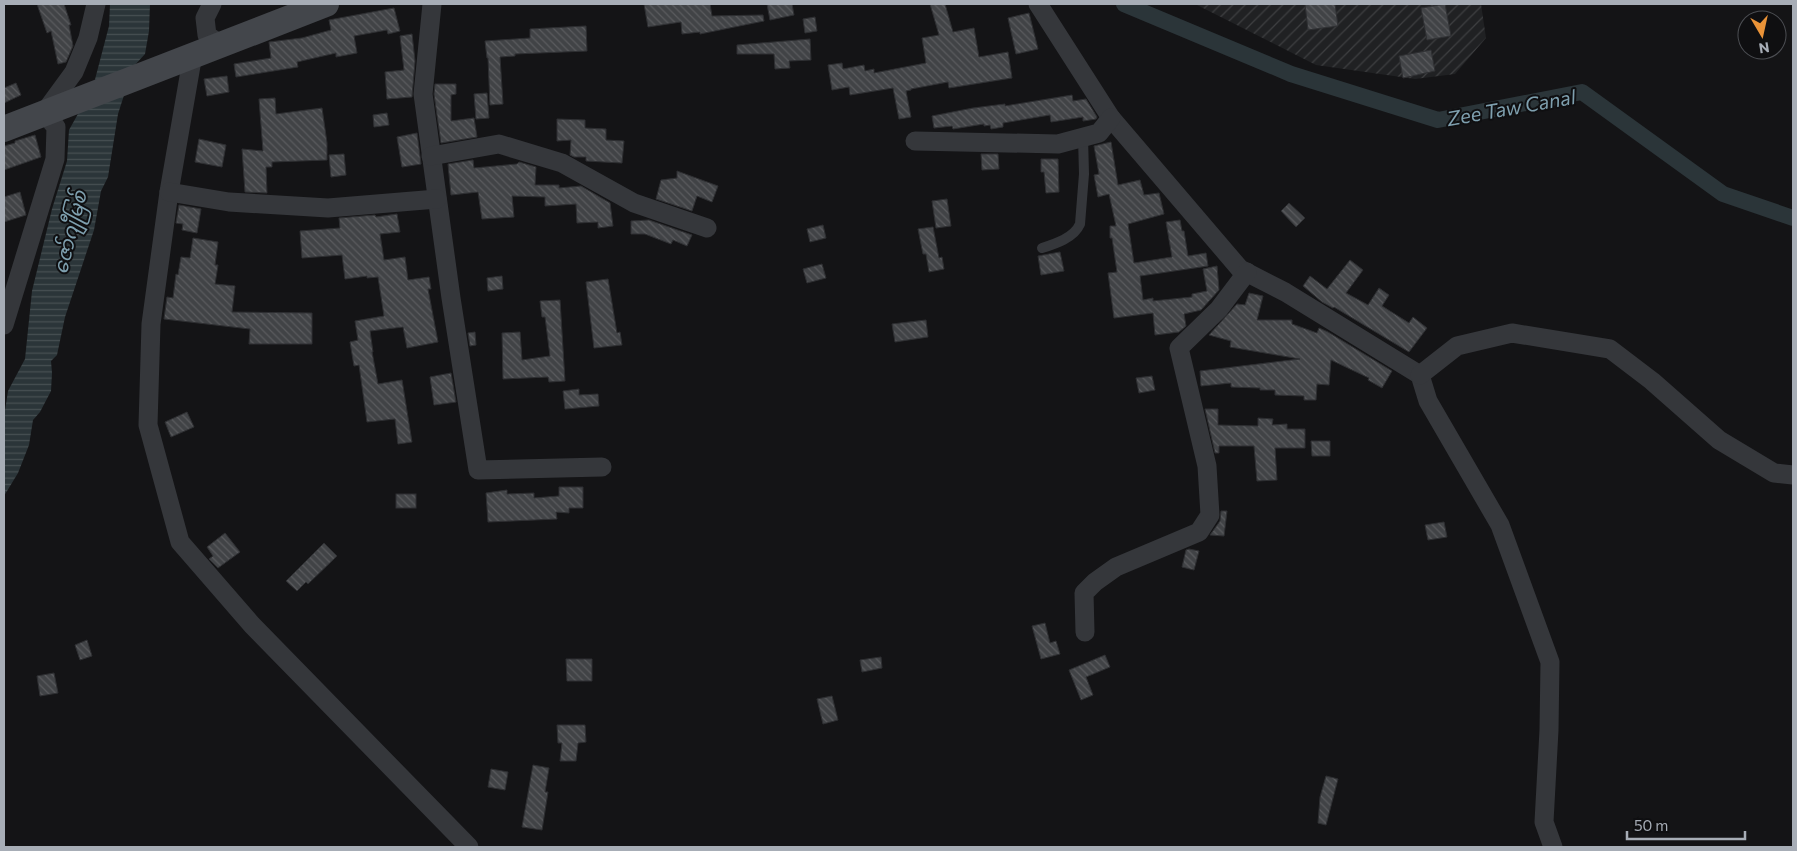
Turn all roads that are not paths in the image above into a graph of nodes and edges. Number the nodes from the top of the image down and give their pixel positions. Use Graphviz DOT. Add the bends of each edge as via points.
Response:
graph roads {
  1 [pos="96,4"];
  2 [pos="212,4"];
  3 [pos="326,4"];
  4 [pos="432,4"];
  5 [pos="1038,4"];
  6 [pos="220,44"];
  7 [pos="193,54"];
  8 [pos="54,110"];
  9 [pos="1111,118"];
  10 [pos="4,129"];
  11 [pos="1083,137"];
  12 [pos="915,141"];
  13 [pos="431,156"];
  14 [pos="169,192"];
  15 [pos="437,199"];
  16 [pos="706,228"];
  17 [pos="1042,248"];
  18 [pos="1247,272"];
  19 [pos="4,325"];
  20 [pos="1420,375"];
  21 [pos="602,467"];
  22 [pos="1793,476"];
  23 [pos="1084,632"];
  24 [pos="469,847"];
  25 [pos="1553,847"];
  1 -- 8 [label="street" via="88,38"];
  2 -- 6 [label="street" via="205,18 207,35"];
  3 -- 6 [label="street"];
  4 -- 13 [label="street" via="423,94"];
  5 -- 9 [label="street"];
  6 -- 7 [label="street"];
  7 -- 8 [label="street"];
  7 -- 14 [label="street"];
  8 -- 10 [label="street"];
  8 -- 19 [label="street" via="55,159"];
  9 -- 11 [label="street" via="1099,133"];
  9 -- 18 [label="street" via="1240,269"];
  11 -- 12 [label="street" via="1058,144"];
  11 -- 17 [label="lane" via="1084,174 1078,230 1058,243"];
  13 -- 15 [label="street"];
  13 -- 16 [label="street" via="499,144 562,163 634,203"];
  14 -- 15 [label="street" via="229,202 328,208"];
  14 -- 24 [label="street" via="151,324 148,426 180,542 252,625"];
  15 -- 21 [label="street" via="478,470"];
  18 -- 20 [label="street"];
  18 -- 23 [label="street" via="1219,309 1179,348 1207,466 1210,515 1199,532 1116,567 1095,582 1084,593"];
  20 -- 22 [label="street" via="1457,346 1512,333 1610,349 1719,440 1774,473"];
  20 -- 25 [label="street" via="1428,401 1500,525 1550,662 1544,822"];
}
